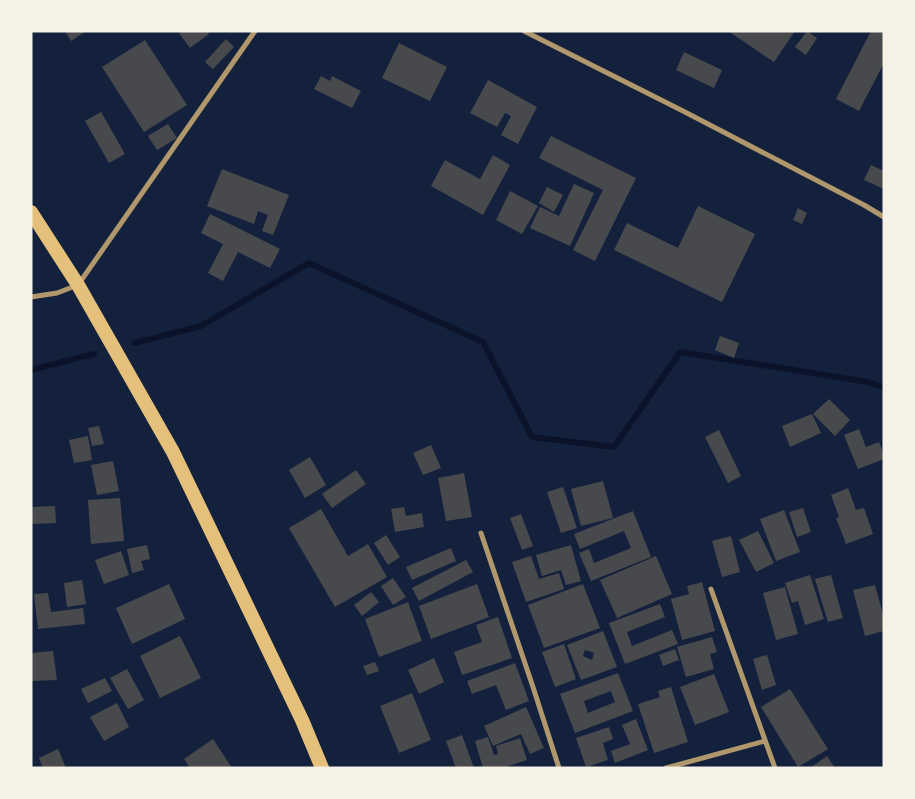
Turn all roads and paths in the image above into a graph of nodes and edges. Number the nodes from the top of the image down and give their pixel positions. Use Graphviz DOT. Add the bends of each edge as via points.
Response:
graph roads {
  1 [pos="255,31"];
  2 [pos="524,31"];
  3 [pos="31,212"];
  4 [pos="884,217"];
  5 [pos="78,286"];
  6 [pos="31,297"];
  7 [pos="481,533"];
  8 [pos="711,589"];
  9 [pos="765,740"];
  10 [pos="322,768"];
  11 [pos="559,768"];
  12 [pos="666,768"];
  13 [pos="775,768"];
  1 -- 5 [label="street"];
  2 -- 4 [label="street"];
  3 -- 5 [label="highway"];
  5 -- 6 [label="street"];
  5 -- 10 [label="highway" via="173,452"];
  7 -- 11 [label="street"];
  8 -- 9 [label="street"];
  9 -- 12 [label="street"];
  9 -- 13 [label="street"];
}
